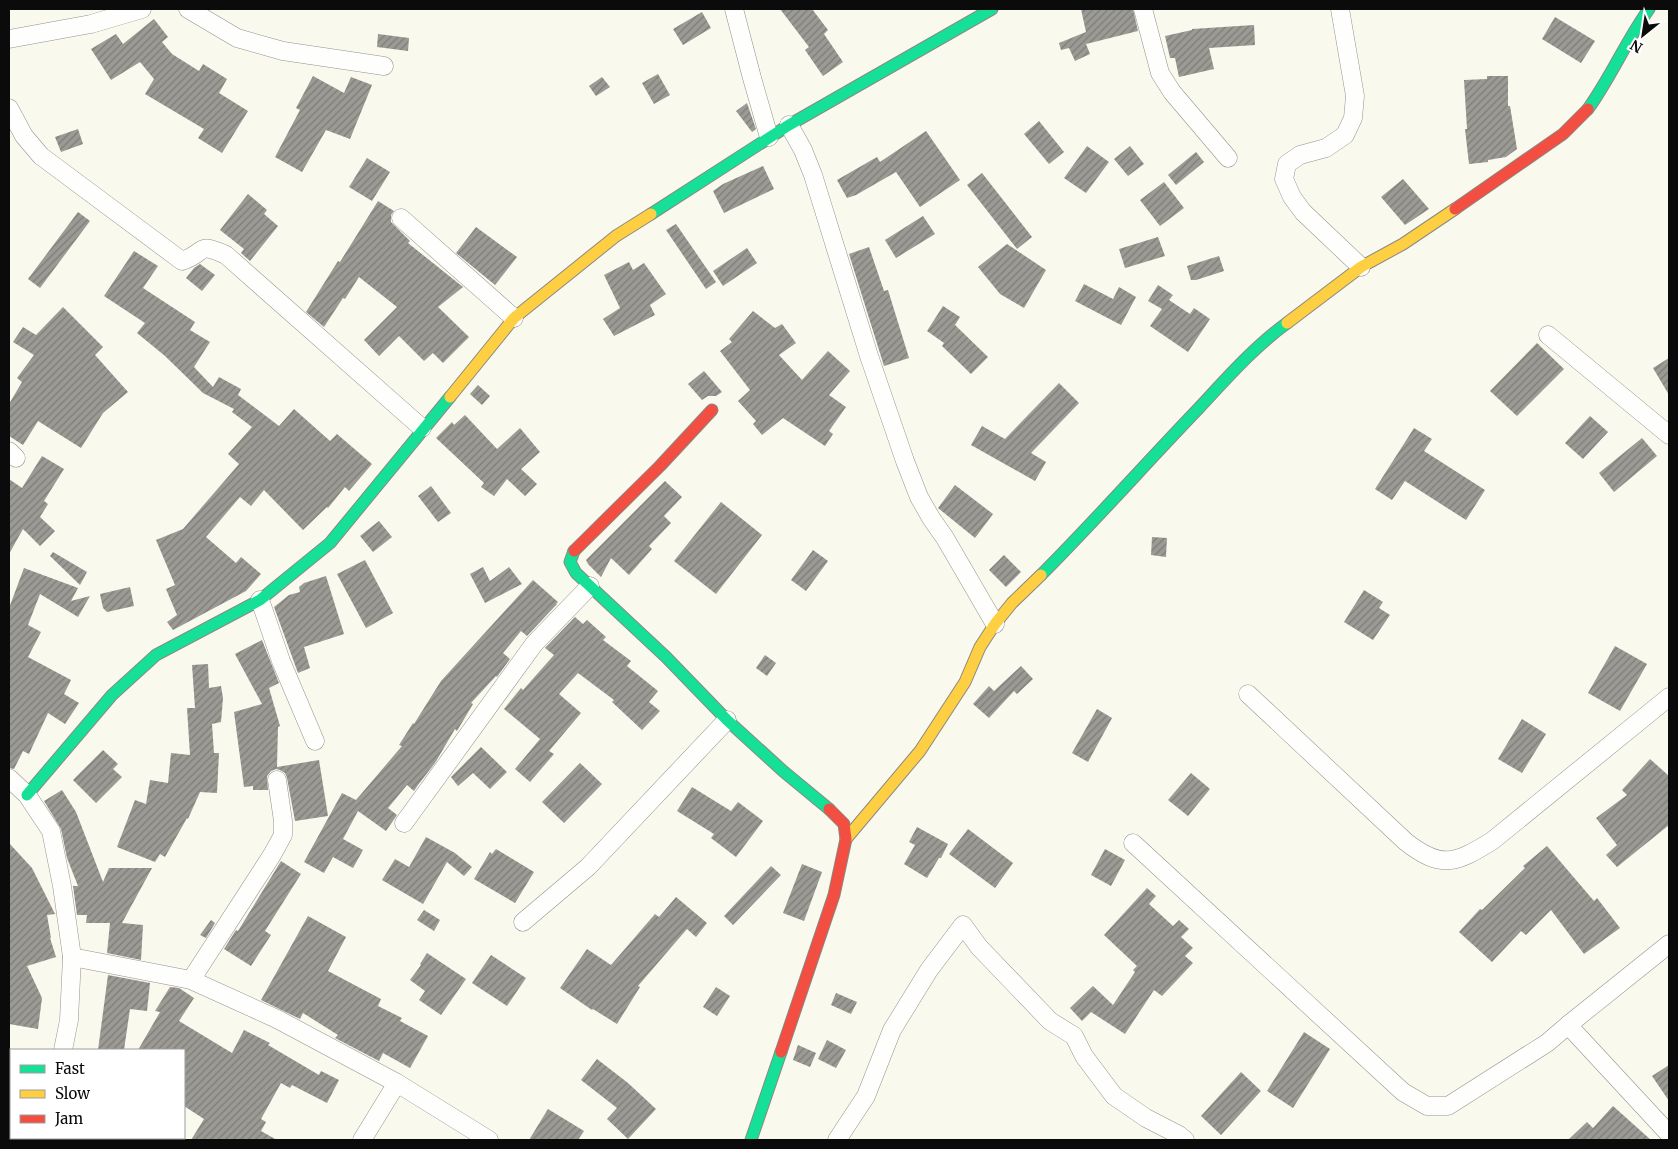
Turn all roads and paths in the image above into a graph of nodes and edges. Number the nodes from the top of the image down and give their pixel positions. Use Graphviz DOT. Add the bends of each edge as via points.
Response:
graph roads {
  1 [pos="142,9"];
  2 [pos="188,9"];
  3 [pos="734,9"];
  4 [pos="992,9"];
  5 [pos="1143,9"];
  6 [pos="1340,9"];
  7 [pos="1649,9"];
  8 [pos="9,40"];
  9 [pos="384,66"];
  10 [pos="9,108"];
  11 [pos="789,125"];
  12 [pos="769,137"];
  13 [pos="1228,158"];
  14 [pos="401,218"];
  15 [pos="1361,266"];
  16 [pos="514,318"];
  17 [pos="1548,335"];
  18 [pos="712,410"];
  19 [pos="422,428"];
  20 [pos="1669,435"];
  21 [pos="590,586"];
  22 [pos="260,600"];
  23 [pos="995,624"];
  24 [pos="1248,694"];
  25 [pos="1669,697"];
  26 [pos="727,720"];
  27 [pos="316,741"];
  28 [pos="9,778"];
  29 [pos="277,780"];
  30 [pos="27,795"];
  31 [pos="404,823"];
  32 [pos="846,839"];
  33 [pos="1133,843"];
  34 [pos="523,922"];
  35 [pos="1669,944"];
  36 [pos="72,957"];
  37 [pos="191,980"];
  38 [pos="1568,1025"];
  39 [pos="63,1049"];
  40 [pos="397,1083"];
  41 [pos="1669,1134"];
  42 [pos="362,1140"];
  43 [pos="490,1140"];
  44 [pos="751,1140"];
  45 [pos="836,1140"];
  46 [pos="1185,1140"];
  1 -- 8 [label="street" via="91,24"];
  2 -- 9 [label="street" via="237,38 284,51"];
  3 -- 12 [label="street"];
  4 -- 11 [label="street"];
  5 -- 13 [label="street" via="1160,73"];
  6 -- 15 [label="street" via="1355,96 1353,118 1345,135 1326,148 1300,155 1286,164 1284,179 1303,212"];
  7 -- 15 [label="street" via="1603,88 1563,134 1411,239"];
  10 -- 19 [label="street" via="24,136 41,156 182,261 204,248 226,255"];
  11 -- 12 [label="street"];
  11 -- 23 [label="street" via="813,175 869,356 919,497"];
  12 -- 16 [label="street" via="616,236"];
  14 -- 16 [label="street"];
  15 -- 23 [label="street" via="1246,358"];
  16 -- 19 [label="street"];
  17 -- 20 [label="street"];
  18 -- 21 [label="street" via="573,552 570,562"];
  19 -- 22 [label="street" via="330,543"];
  21 -- 26 [label="street"];
  21 -- 31 [label="street" via="534,644"];
  22 -- 27 [label="street" via="281,660"];
  22 -- 30 [label="street" via="156,655 112,695"];
  23 -- 32 [label="street" via="980,647 965,682 920,751"];
  24 -- 25 [label="street" via="1406,842 1420,853 1447,861 1458,859 1492,841"];
  26 -- 32 [label="street" via="835,814 844,824"];
  26 -- 34 [label="street" via="588,867"];
  28 -- 30 [label="street"];
  29 -- 37 [label="street" via="283,835"];
  30 -- 36 [label="street" via="51,831"];
  32 -- 44 [label="street" via="834,895"];
  33 -- 38 [label="street" via="1403,1092 1427,1106 1448,1106 1547,1043"];
  35 -- 38 [label="street"];
  36 -- 37 [label="street"];
  36 -- 39 [label="street" via="69,1020"];
  37 -- 40 [label="street" via="277,1019"];
  38 -- 41 [label="street"];
  40 -- 42 [label="street"];
  40 -- 43 [label="street"];
  45 -- 46 [label="street" via="866,1096 892,1030 929,970 963,925 979,947 1050,1021 1074,1036 1084,1056 1114,1096"];
}
